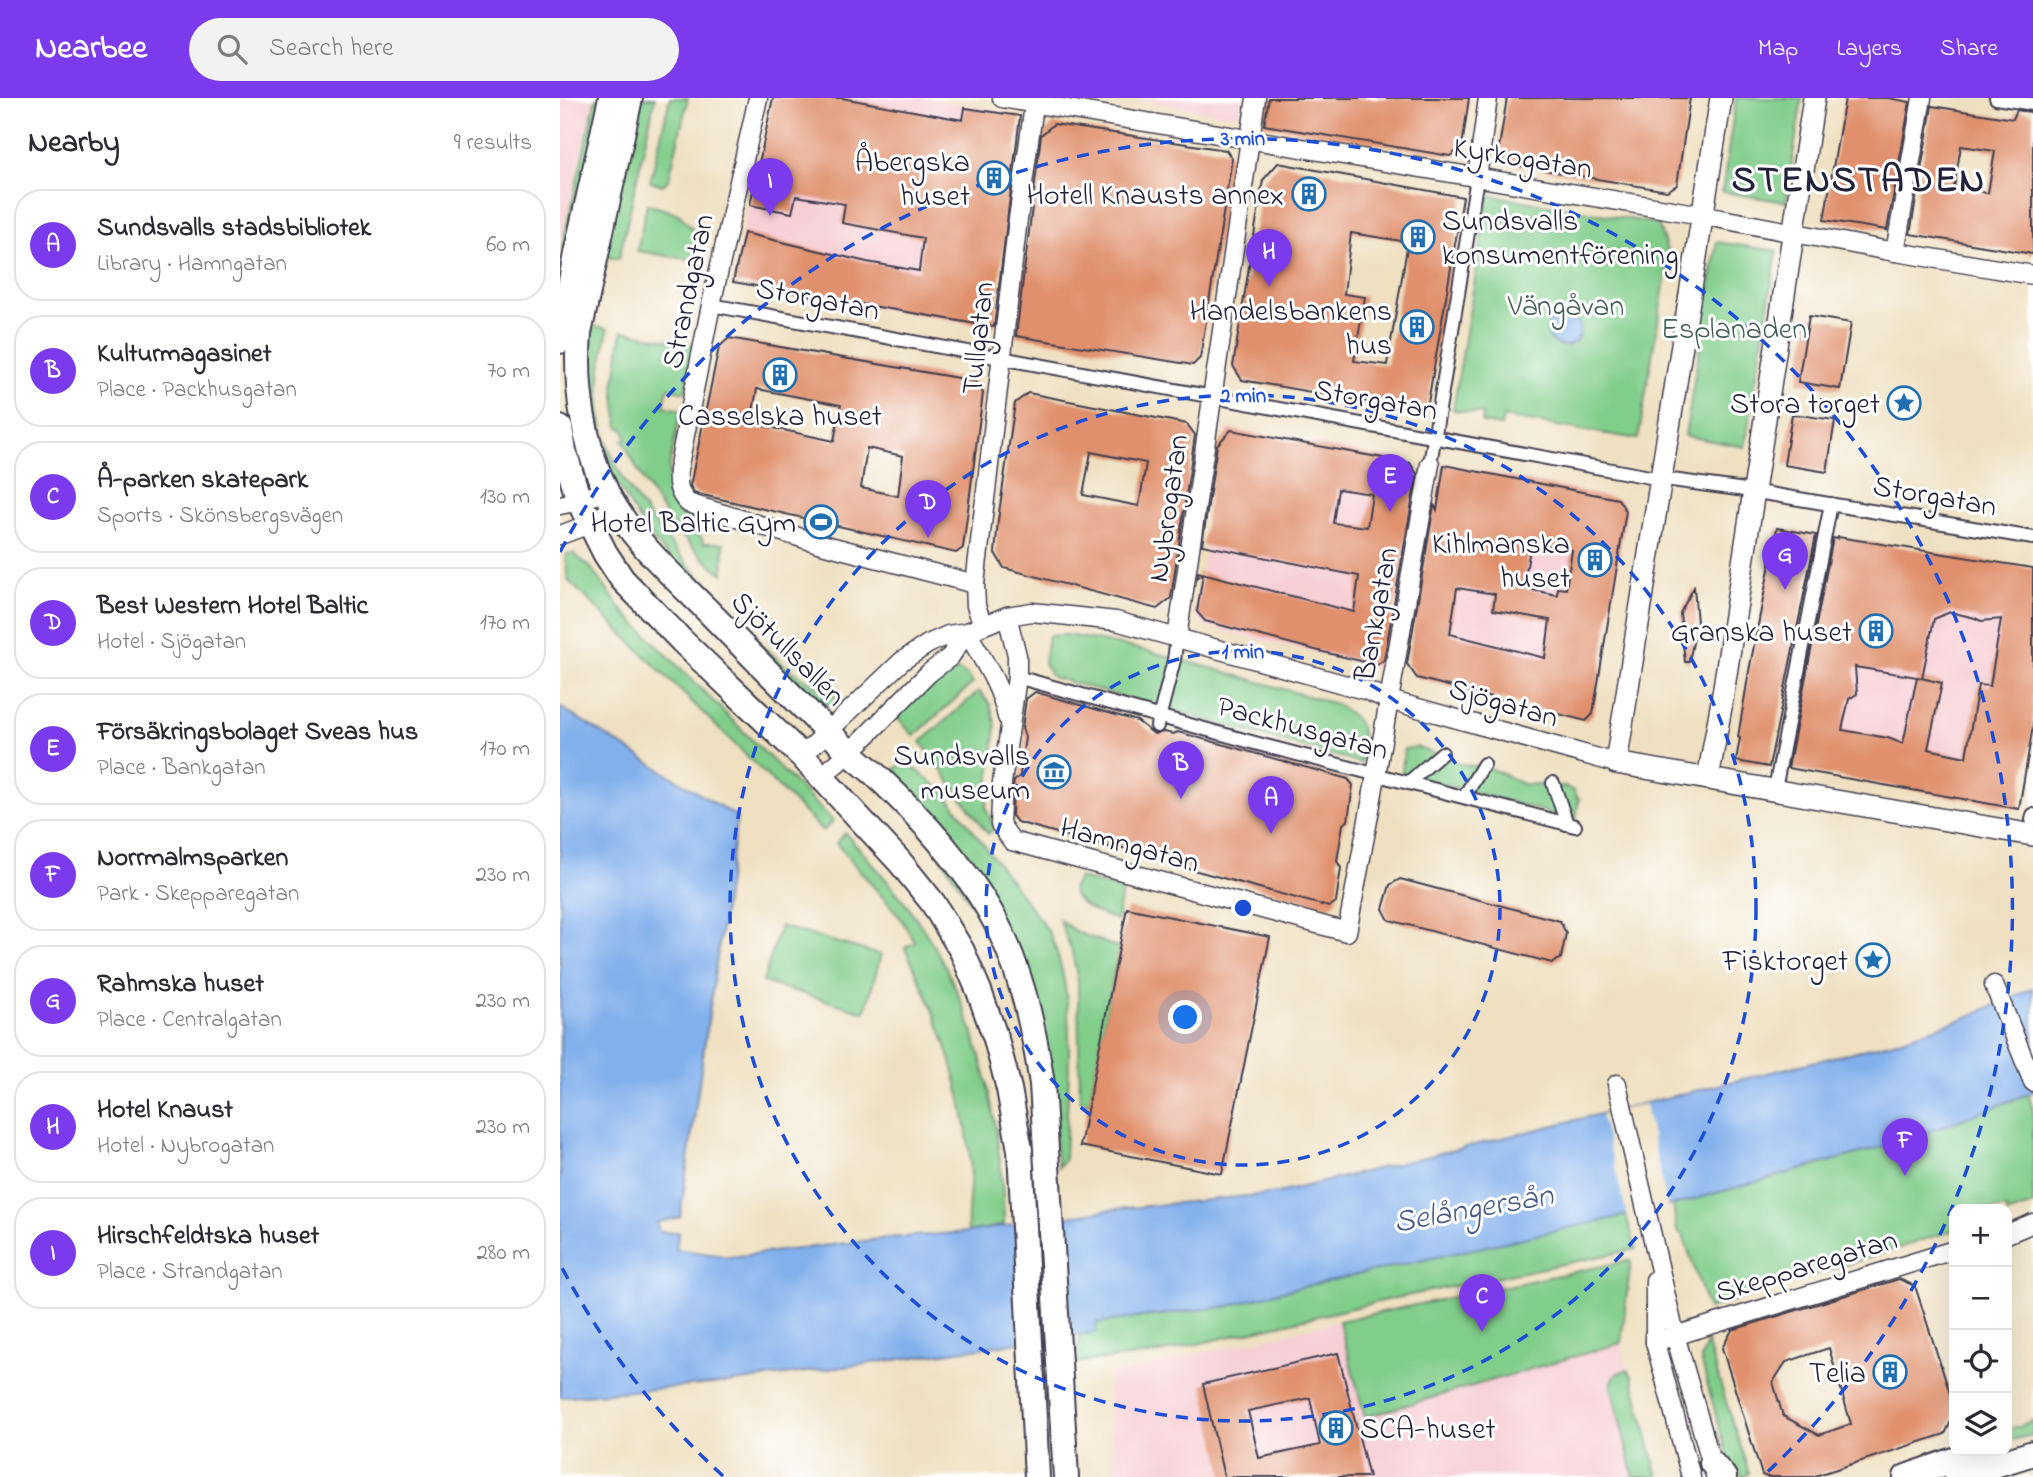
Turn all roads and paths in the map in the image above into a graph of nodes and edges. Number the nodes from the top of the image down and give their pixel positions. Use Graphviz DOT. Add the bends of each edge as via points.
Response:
graph roads {
  1 [pos="611,98"];
  2 [pos="630,98"];
  3 [pos="758,98"];
  4 [pos="1002,98"];
  5 [pos="1256,98"];
  6 [pos="1488,98"];
  7 [pos="1721,98"];
  8 [pos="1814,98"];
  9 [pos="1923,98"];
  10 [pos="1996,98"];
  11 [pos="1035,101"];
  12 [pos="2033,104"];
  13 [pos="1250,140"];
  14 [pos="1477,178"];
  15 [pos="1703,215"];
  16 [pos="1793,232"];
  17 [pos="1895,252"];
  18 [pos="2033,275"];
  19 [pos="711,305"];
  20 [pos="560,341"];
  21 [pos="1003,360"];
  22 [pos="1211,395"];
  23 [pos="560,428"];
  24 [pos="1434,436"];
  25 [pos="1430,464"];
  26 [pos="1662,478"];
  27 [pos="1755,491"];
  28 [pos="611,499"];
  29 [pos="570,503"];
  30 [pos="1831,504"];
  31 [pos="590,524"];
  32 [pos="560,535"];
  33 [pos="2033,538"];
  34 [pos="975,584"];
  35 [pos="1007,616"];
  36 [pos="975,629"];
  37 [pos="1177,638"];
  38 [pos="1017,677"];
  39 [pos="1389,701"];
  40 [pos="1159,721"];
  41 [pos="1009,727"];
  42 [pos="828,731"];
  43 [pos="849,752"];
  44 [pos="1442,753"];
  45 [pos="802,756"];
  46 [pos="1616,763"];
  47 [pos="1484,764"];
  48 [pos="1376,773"];
  49 [pos="822,776"];
  50 [pos="1708,778"];
  51 [pos="1409,782"];
  52 [pos="1553,783"];
  53 [pos="1775,789"];
  54 [pos="1464,797"];
  55 [pos="2033,823"];
  56 [pos="1347,932"];
  57 [pos="1994,985"];
  58 [pos="2033,1082"];
  59 [pos="1617,1084"];
  60 [pos="2033,1223"];
  61 [pos="2012,1232"];
  62 [pos="1656,1245"];
  63 [pos="1949,1252"];
  64 [pos="1675,1335"];
  65 [pos="1655,1342"];
  66 [pos="2033,1444"];
  67 [pos="2012,1446"];
  68 [pos="2033,1453"];
  69 [pos="1965,1456"];
  70 [pos="1718,1472"];
  71 [pos="1037,1477"];
  72 [pos="1066,1477"];
  73 [pos="1691,1477"];
  74 [pos="1906,1477"];
  75 [pos="1957,1477"];
  1 -- 20 [label="main road"];
  2 -- 28 [label="main road, Sjötullsallén" via="576,364 585,428"];
  3 -- 19 [label="street, Strandgatan"];
  4 -- 11 [label="street, Kyrkogatan"];
  5 -- 13 [label="street, Nybrogatan"];
  6 -- 14 [label="street, Bankgatan"];
  7 -- 15 [label="street"];
  8 -- 16 [label="street"];
  9 -- 17 [label="street"];
  10 -- 12 [label="street"];
  11 -- 13 [label="street, Kyrkogatan"];
  11 -- 21 [label="street, Tullgatan"];
  13 -- 14 [label="street, Kyrkogatan"];
  13 -- 22 [label="street, Nybrogatan"];
  14 -- 15 [label="street, Kyrkogatan"];
  14 -- 24 [label="street, Bankgatan"];
  15 -- 16 [label="street, Kyrkogatan"];
  15 -- 26 [label="street"];
  16 -- 17 [label="street, Kyrkogatan"];
  16 -- 27 [label="street"];
  17 -- 18 [label="street, Kyrkogatan"];
  19 -- 21 [label="street, Storgatan"];
  19 -- 34 [label="street, Strandgatan" via="678,470 681,496 688,503 818,543"];
  21 -- 22 [label="street, Storgatan"];
  21 -- 34 [label="street, Tullgatan"];
  22 -- 24 [label="street, Storgatan"];
  22 -- 37 [label="street, Nybrogatan"];
  23 -- 29 [label="main road"];
  24 -- 25 [label="street, Bankgatan"];
  24 -- 26 [label="street, Storgatan"];
  25 -- 39 [label="street, Bankgatan"];
  26 -- 27 [label="street, Storgatan"];
  26 -- 46 [label="street"];
  27 -- 30 [label="street, Storgatan"];
  27 -- 50 [label="street"];
  28 -- 29 [label="street"];
  28 -- 31 [label="street"];
  28 -- 42 [label="main road, Sjötullsallén" via="650,554"];
  29 -- 31 [label="main road"];
  30 -- 33 [label="street, Storgatan"];
  30 -- 53 [label="street"];
  31 -- 32 [label="street"];
  31 -- 45 [label="main road" via="631,588"];
  34 -- 36 [label="street, Hamngatan"];
  35 -- 36 [label="street, Sjögatan"];
  35 -- 37 [label="street, Sjögatan" via="1032,612 1116,621"];
  35 -- 38 [label="street, Hamngatan" via="1017,655"];
  36 -- 41 [label="street, Hamngatan" via="1004,701"];
  36 -- 42 [label="street, Sjögatan" via="948,635 902,661"];
  36 -- 43 [label="street"];
  37 -- 39 [label="street, Sjögatan" via="1368,691"];
  37 -- 40 [label="street, Nybrogatan"];
  38 -- 40 [label="street, Packhusgatan"];
  38 -- 41 [label="street, Hamngatan"];
  39 -- 46 [label="street, Sjögatan"];
  39 -- 48 [label="street, Bankgatan"];
  40 -- 48 [label="street, Packhusgatan"];
  41 -- 56 [label="street, Hamngatan" via="1000,824 1012,841"];
  42 -- 43 [label="main road, Sjötullsallén"];
  42 -- 45 [label="street, Sjögatan"];
  43 -- 49 [label="street"];
  43 -- 72 [label="main road, Sjötullsallén" via="920,820 989,909 1008,948 1034,1031 1052,1217"];
  44 -- 51 [label="street"];
  45 -- 49 [label="main road"];
  46 -- 50 [label="street, Sjögatan"];
  47 -- 54 [label="street"];
  48 -- 51 [label="street, Packhusgatan"];
  48 -- 56 [label="street, Bankgatan"];
  49 -- 71 [label="main road" via="933,903 962,951 984,1003 1009,1089 1020,1150"];
  50 -- 53 [label="street, Sjögatan"];
  51 -- 54 [label="street, Packhusgatan"];
  52 -- 54 [label="street, Packhusgatan" via="1571,825"];
  53 -- 55 [label="street, Sjögatan"];
  57 -- 58 [label="street"];
  59 -- 62 [label="street"];
  60 -- 61 [label="street"];
  62 -- 64 [label="street"];
  62 -- 65 [label="street"];
  63 -- 64 [label="street, Skepparegatan"];
  64 -- 65 [label="street, Skepparegatan"];
  64 -- 70 [label="street"];
  65 -- 73 [label="street"];
  66 -- 67 [label="main road"];
  68 -- 75 [label="main road"];
  69 -- 74 [label="main road"];
}
